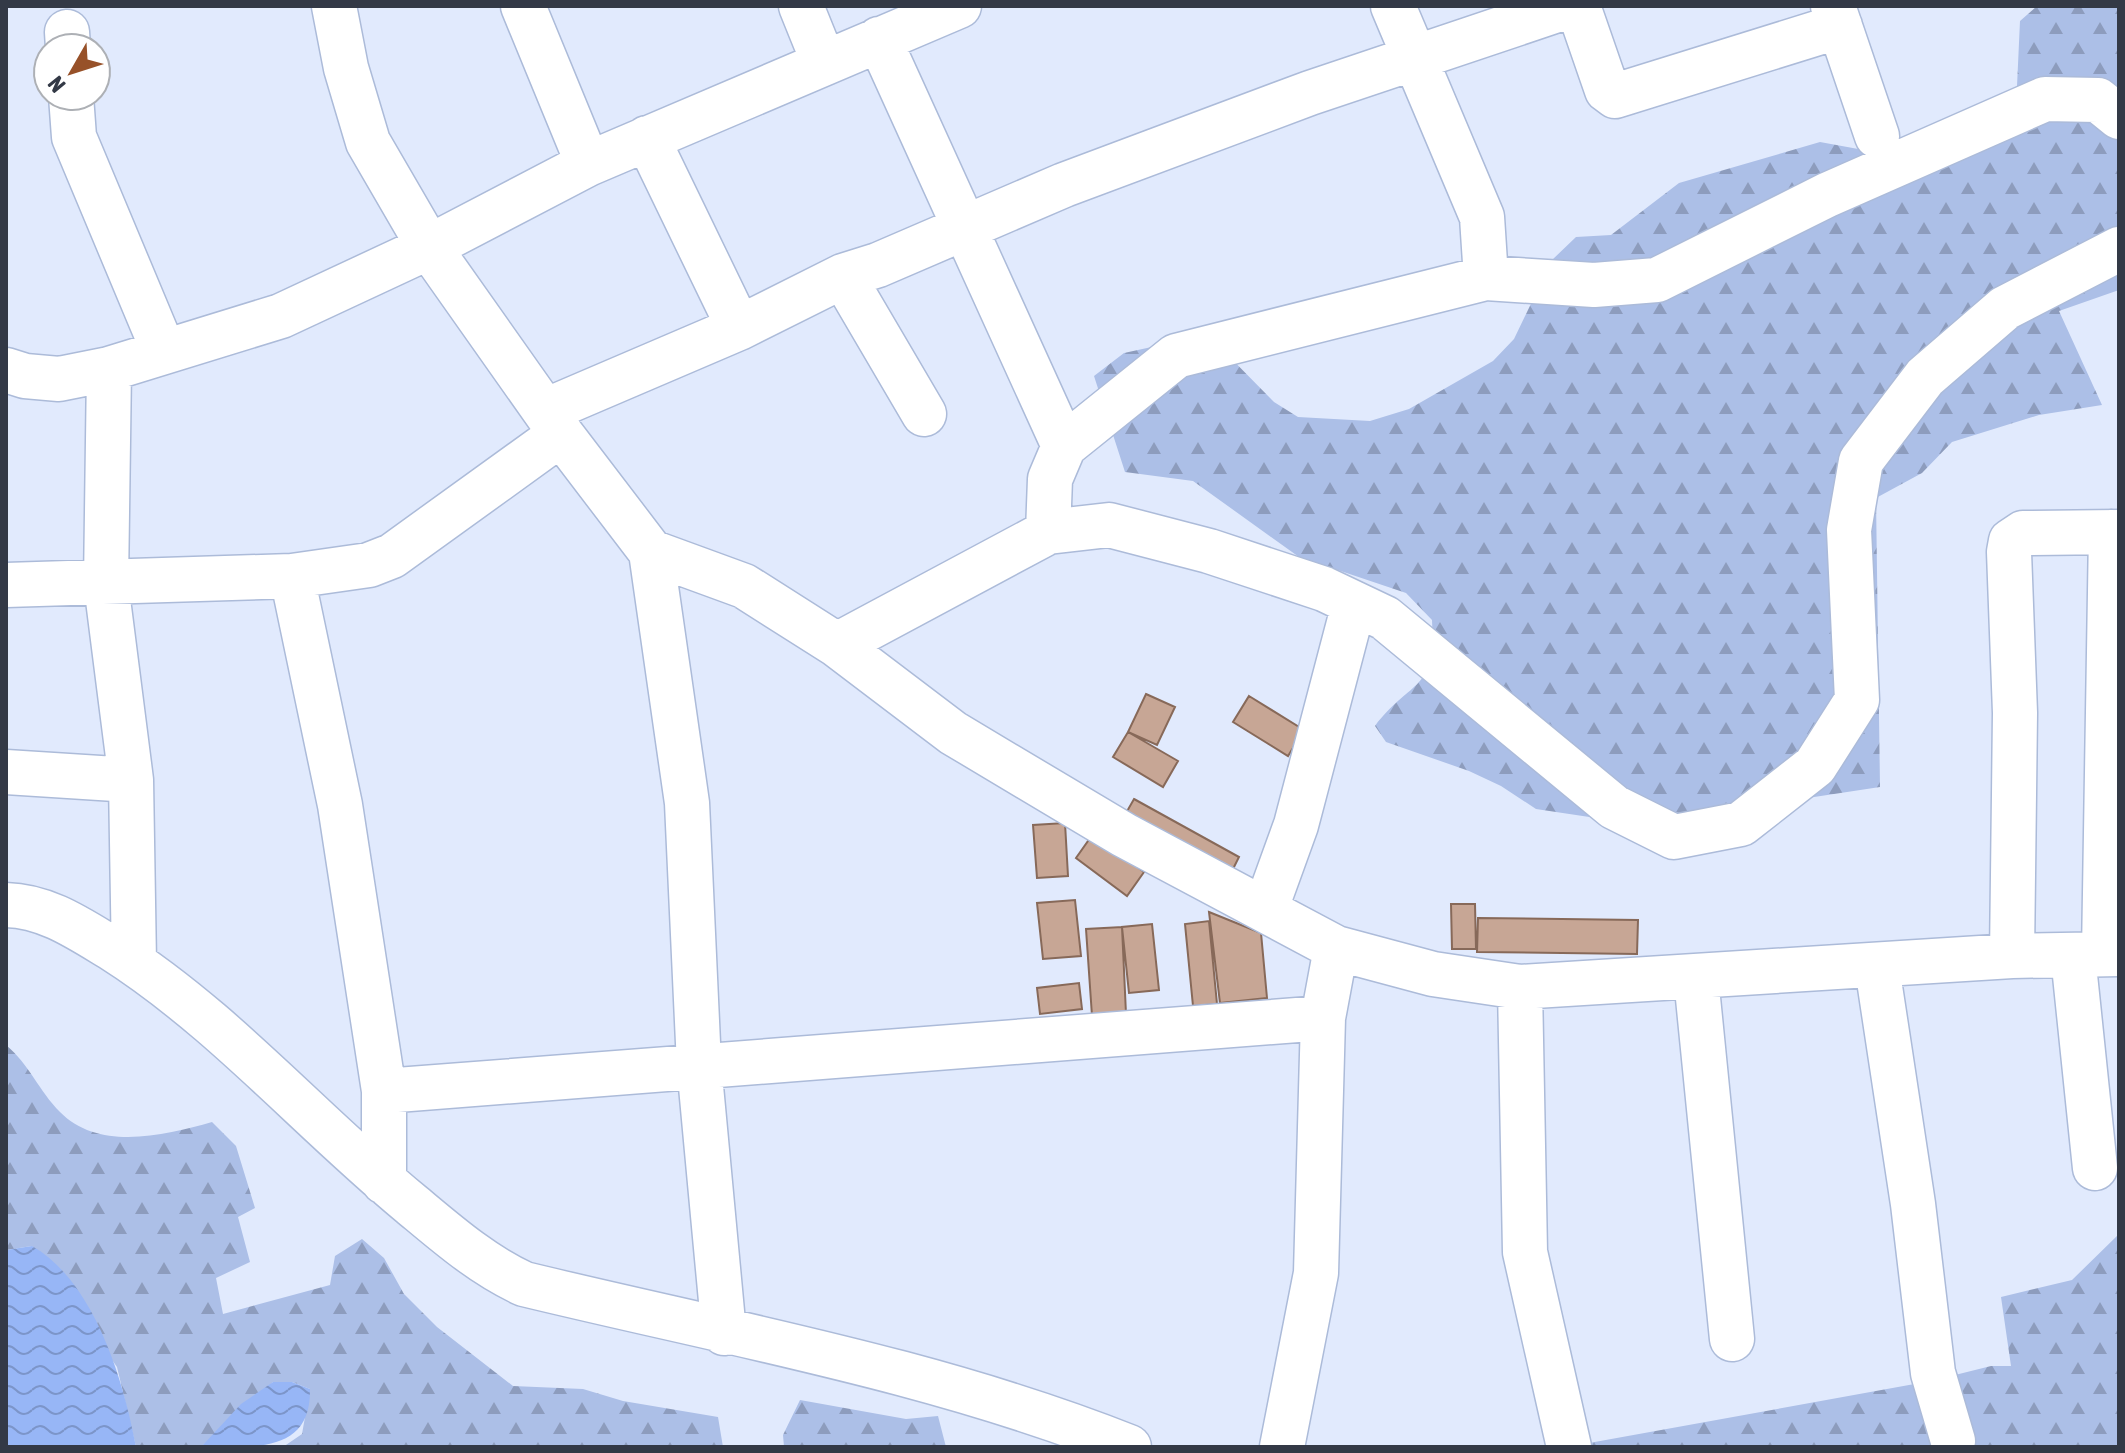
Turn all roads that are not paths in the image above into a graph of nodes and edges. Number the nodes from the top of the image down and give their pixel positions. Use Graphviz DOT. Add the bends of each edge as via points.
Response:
graph roads {
  1 [pos="334,6"];
  2 [pos="523,6"];
  3 [pos="801,6"];
  4 [pos="959,6"];
  5 [pos="1393,6"];
  6 [pos="1569,6"];
  7 [pos="1578,6"];
  8 [pos="1837,16"];
  9 [pos="879,39"];
  10 [pos="1416,60"];
  11 [pos="824,63"];
  12 [pos="72,112"];
  13 [pos="2119,117"];
  14 [pos="1877,136"];
  15 [pos="647,138"];
  16 [pos="588,164"];
  17 [pos="962,227"];
  18 [pos="429,247"];
  19 [pos="2119,249"];
  20 [pos="843,276"];
  21 [pos="1486,278"];
  22 [pos="739,328"];
  23 [pos="164,352"];
  24 [pos="109,369"];
  25 [pos="6,370"];
  26 [pos="924,414"];
  27 [pos="553,422"];
  28 [pos="1064,446"];
  29 [pos="1048,532"];
  30 [pos="2115,532"];
  31 [pos="651,552"];
  32 [pos="292,576"];
  33 [pos="106,584"];
  34 [pos="6,585"];
  35 [pos="1354,604"];
  36 [pos="837,645"];
  37 [pos="6,772"];
  38 [pos="131,780"];
  39 [pos="6,905"];
  40 [pos="1266,908"];
  41 [pos="1336,948"];
  42 [pos="2099,954"];
  43 [pos="2012,956"];
  44 [pos="134,963"];
  45 [pos="1877,967"];
  46 [pos="1696,978"];
  47 [pos="1520,987"];
  48 [pos="1323,1018"];
  49 [pos="699,1065"];
  50 [pos="384,1091"];
  51 [pos="2095,1168"];
  52 [pos="384,1182"];
  53 [pos="724,1333"];
  54 [pos="1732,1339"];
  55 [pos="1953,1441"];
  56 [pos="1129,1447"];
  57 [pos="1282,1447"];
  58 [pos="1569,1447"];
  1 -- 18 [label="street" via="368,142"];
  2 -- 16 [label="street"];
  3 -- 11 [label="street"];
  4 -- 9 [label="street"];
  5 -- 10 [label="street"];
  6 -- 10 [label="street"];
  7 -- 8 [label="street" via="1607,90 1615,96"];
  8 -- 14 [label="street"];
  9 -- 11 [label="street"];
  9 -- 17 [label="street"];
  10 -- 17 [label="street" via="1310,93"];
  10 -- 21 [label="street" via="1482,217"];
  11 -- 15 [label="street"];
  12 -- 23 [label="street" via="74,137"];
  13 -- 21 [label="street" via="2098,100 2045,99 1827,195 1657,280 1594,285"];
  15 -- 16 [label="street"];
  15 -- 22 [label="street"];
  16 -- 18 [label="street"];
  17 -- 20 [label="street"];
  17 -- 28 [label="street"];
  18 -- 23 [label="street" via="281,316"];
  18 -- 27 [label="street"];
  19 -- 35 [label="street" via="2005,308 1925,377 1861,461 1849,530 1857,700 1815,766 1741,824 1674,837 1614,807 1385,618"];
  20 -- 22 [label="street"];
  20 -- 26 [label="street"];
  21 -- 28 [label="street" via="1176,356"];
  22 -- 27 [label="street"];
  23 -- 24 [label="street"];
  24 -- 25 [label="street" via="59,379"];
  24 -- 33 [label="street"];
  27 -- 31 [label="street"];
  27 -- 32 [label="street" via="392,556 369,565"];
  28 -- 29 [label="street" via="1050,479"];
  29 -- 35 [label="street" via="1109,525 1209,551"];
  29 -- 36 [label="street"];
  30 -- 42 [label="street"];
  30 -- 43 [label="street" via="2023,533 2011,541"];
  31 -- 36 [label="street" via="744,586"];
  31 -- 49 [label="street" via="687,803"];
  32 -- 33 [label="street"];
  32 -- 50 [label="street" via="340,805"];
  33 -- 34 [label="street"];
  33 -- 38 [label="street"];
  35 -- 40 [label="street" via="1296,825"];
  36 -- 40 [label="street" via="953,733 1124,835"];
  37 -- 38 [label="street"];
  38 -- 44 [label="street"];
  39 -- 44 [label="street" via="23,905 67,921"];
  40 -- 41 [label="street"];
  41 -- 47 [label="street" via="1433,974"];
  41 -- 48 [label="street"];
  42 -- 43 [label="street"];
  42 -- 51 [label="street"];
  43 -- 45 [label="street"];
  44 -- 52 [label="street" via="208,1018"];
  45 -- 46 [label="street"];
  45 -- 55 [label="street" via="1933,1373"];
  46 -- 47 [label="street"];
  46 -- 54 [label="street"];
  47 -- 58 [label="street" via="1525,1252"];
  48 -- 49 [label="street"];
  48 -- 57 [label="street" via="1316,1273"];
  49 -- 50 [label="street"];
  49 -- 53 [label="street"];
  50 -- 52 [label="street"];
  52 -- 53 [label="street" via="501,1274"];
  53 -- 56 [label="street" via="938,1383"];
}
